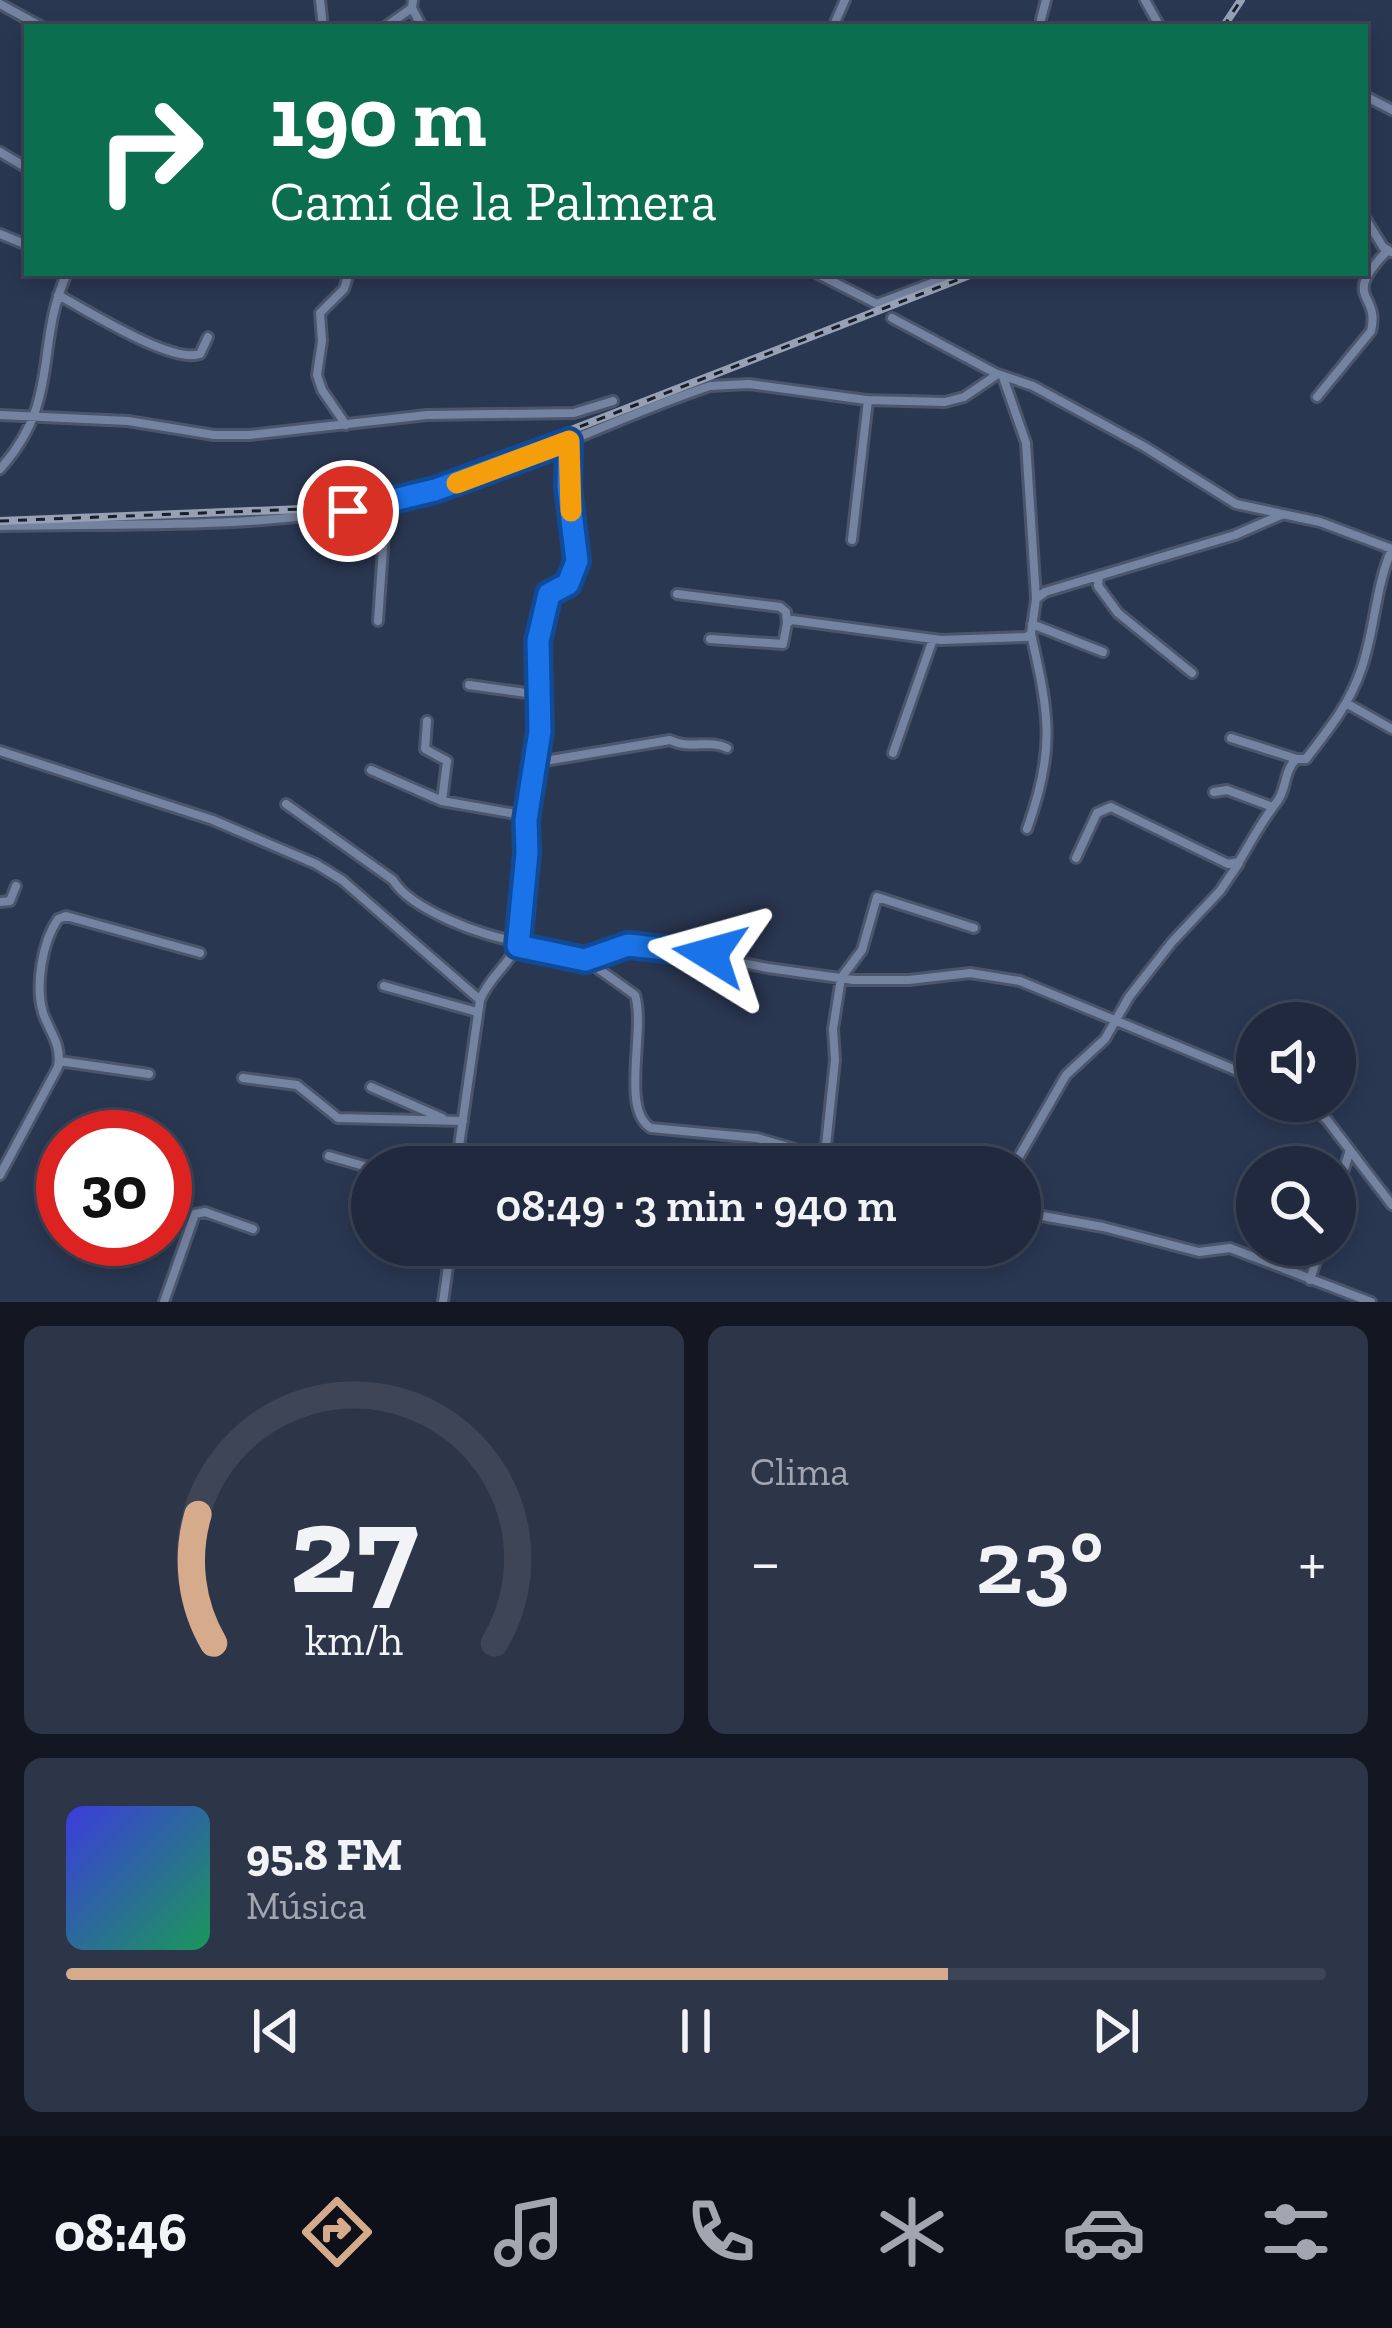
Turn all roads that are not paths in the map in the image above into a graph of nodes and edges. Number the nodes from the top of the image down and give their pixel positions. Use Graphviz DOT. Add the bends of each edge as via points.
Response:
graph roads {
  1 [pos="1046,0"];
  2 [pos="0,4"];
  3 [pos="413,4"];
  4 [pos="1041,19"];
  5 [pos="37,24"];
  6 [pos="390,24"];
  7 [pos="1368,222"];
  8 [pos="1390,251"];
  9 [pos="1368,274"];
  10 [pos="66,276"];
  11 [pos="348,276"];
  12 [pos="822,276"];
  13 [pos="950,276"];
  14 [pos="1366,276"];
  15 [pos="58,295"];
  16 [pos="892,317"];
  17 [pos="208,337"];
  18 [pos="1000,375"];
  19 [pos="1317,397"];
  20 [pos="868,400"];
  21 [pos="613,401"];
  22 [pos="0,416"];
  23 [pos="36,416"];
  24 [pos="346,425"];
  25 [pos="569,441"];
  26 [pos="0,469"];
  27 [pos="386,503"];
  28 [pos="1282,514"];
  29 [pos="0,526"];
  30 [pos="852,540"];
  31 [pos="1392,549"];
  32 [pos="1099,576"];
  33 [pos="677,594"];
  34 [pos="1036,599"];
  35 [pos="378,621"];
  36 [pos="787,622"];
  37 [pos="1032,629"];
  38 [pos="710,639"];
  39 [pos="933,639"];
  40 [pos="1103,652"];
  41 [pos="1192,674"];
  42 [pos="470,685"];
  43 [pos="541,695"];
  44 [pos="1346,703"];
  45 [pos="427,721"];
  46 [pos="1392,729"];
  47 [pos="1231,738"];
  48 [pos="727,748"];
  49 [pos="0,751"];
  50 [pos="893,753"];
  51 [pos="1298,759"];
  52 [pos="533,763"];
  53 [pos="371,770"];
  54 [pos="1214,792"];
  55 [pos="442,801"];
  56 [pos="286,805"];
  57 [pos="1271,807"];
  58 [pos="526,816"];
  59 [pos="1028,829"];
  60 [pos="1076,858"];
  61 [pos="1239,862"];
  62 [pos="16,886"];
  63 [pos="0,902"];
  64 [pos="974,928"];
  65 [pos="518,944"];
  66 [pos="200,953"];
  67 [pos="585,960"];
  68 [pos="841,978"];
  69 [pos="384,986"];
  70 [pos="480,1000"];
  71 [pos="477,1012"];
  72 [pos="1115,1021"];
  73 [pos="59,1061"];
  74 [pos="1236,1070"];
  75 [pos="148,1074"];
  76 [pos="243,1078"];
  77 [pos="370,1087"];
  78 [pos="449,1121"];
  79 [pos="463,1121"];
  80 [pos="1329,1122"];
  81 [pos="459,1146"];
  82 [pos="790,1146"];
  83 [pos="826,1146"];
  84 [pos="1025,1146"];
  85 [pos="1348,1146"];
  86 [pos="328,1156"];
  87 [pos="1356,1157"];
  88 [pos="351,1162"];
  89 [pos="0,1175"];
  90 [pos="1392,1205"];
  91 [pos="1041,1216"];
  92 [pos="253,1229"];
  93 [pos="448,1266"];
  94 [pos="1314,1266"];
  95 [pos="1310,1280"];
  96 [pos="164,1302"];
  97 [pos="443,1302"];
  98 [pos="1371,1302"];
  1 -- 4 [label="street"];
  2 -- 5 [label="street"];
  3 -- 6 [label="street"];
  7 -- 8 [label="street"];
  8 -- 9 [label="street"];
  10 -- 15 [label="street"];
  11 -- 24 [label="street" via="320,313 317,376"];
  12 -- 13 [label="street" via="878,304"];
  14 -- 19 [label="street" via="1371,331"];
  15 -- 17 [label="street" via="189,357"];
  15 -- 23 [label="street"];
  16 -- 18 [label="street"];
  18 -- 20 [label="street" via="954,402"];
  18 -- 28 [label="street" via="1145,447 1235,504"];
  18 -- 34 [label="street" via="1026,443"];
  20 -- 25 [label="street" via="725,383"];
  20 -- 30 [label="street"];
  21 -- 24 [label="street" via="574,413"];
  22 -- 23 [label="street"];
  23 -- 24 [label="street" via="214,435"];
  23 -- 26 [label="street"];
  25 -- 27 [label="street"];
  25 -- 43 [label="street" via="577,561 568,584 549,594 542,610"];
  27 -- 29 [label="street" via="288,519"];
  27 -- 35 [label="street"];
  28 -- 31 [label="street"];
  28 -- 32 [label="street"];
  31 -- 44 [label="street"];
  32 -- 34 [label="street"];
  32 -- 41 [label="street" via="1118,613"];
  33 -- 36 [label="street" via="780,607"];
  34 -- 37 [label="street"];
  36 -- 38 [label="street" via="783,644"];
  36 -- 39 [label="street"];
  37 -- 39 [label="street" via="1026,637"];
  37 -- 40 [label="street"];
  37 -- 59 [label="street" via="1050,722"];
  39 -- 50 [label="street"];
  42 -- 43 [label="street"];
  43 -- 52 [label="street"];
  44 -- 46 [label="street"];
  44 -- 51 [label="street" via="1306,760"];
  45 -- 55 [label="street" via="425,749 447,761"];
  47 -- 51 [label="street"];
  48 -- 52 [label="street" via="670,740"];
  49 -- 70 [label="street" via="214,820 316,864"];
  51 -- 57 [label="street"];
  52 -- 58 [label="street"];
  53 -- 55 [label="street"];
  54 -- 57 [label="street"];
  55 -- 58 [label="street"];
  56 -- 65 [label="street" via="424,907"];
  57 -- 61 [label="street"];
  58 -- 65 [label="street"];
  60 -- 61 [label="street" via="1097,813 1111,807 1228,864"];
  61 -- 72 [label="street"];
  62 -- 63 [label="street" via="7,904"];
  64 -- 68 [label="street" via="877,897 862,950"];
  65 -- 67 [label="street"];
  65 -- 70 [label="street"];
  66 -- 73 [label="street" via="58,919 40,990"];
  67 -- 68 [label="street" via="628,945 657,946"];
  67 -- 82 [label="street" via="635,995 641,1121"];
  68 -- 72 [label="street" via="998,975"];
  68 -- 83 [label="street"];
  69 -- 71 [label="street"];
  70 -- 71 [label="street"];
  71 -- 79 [label="street"];
  72 -- 74 [label="street"];
  72 -- 84 [label="street" via="1066,1075"];
  73 -- 75 [label="street"];
  73 -- 89 [label="street"];
  76 -- 78 [label="street" via="297,1085 338,1118"];
  77 -- 78 [label="street"];
  78 -- 79 [label="street"];
  79 -- 81 [label="street"];
  80 -- 85 [label="street"];
  86 -- 88 [label="street"];
  87 -- 90 [label="street"];
  91 -- 95 [label="street" via="1199,1252 1231,1248"];
  92 -- 96 [label="street" via="195,1214"];
  93 -- 97 [label="street"];
  94 -- 95 [label="street"];
  95 -- 98 [label="street"];
}
